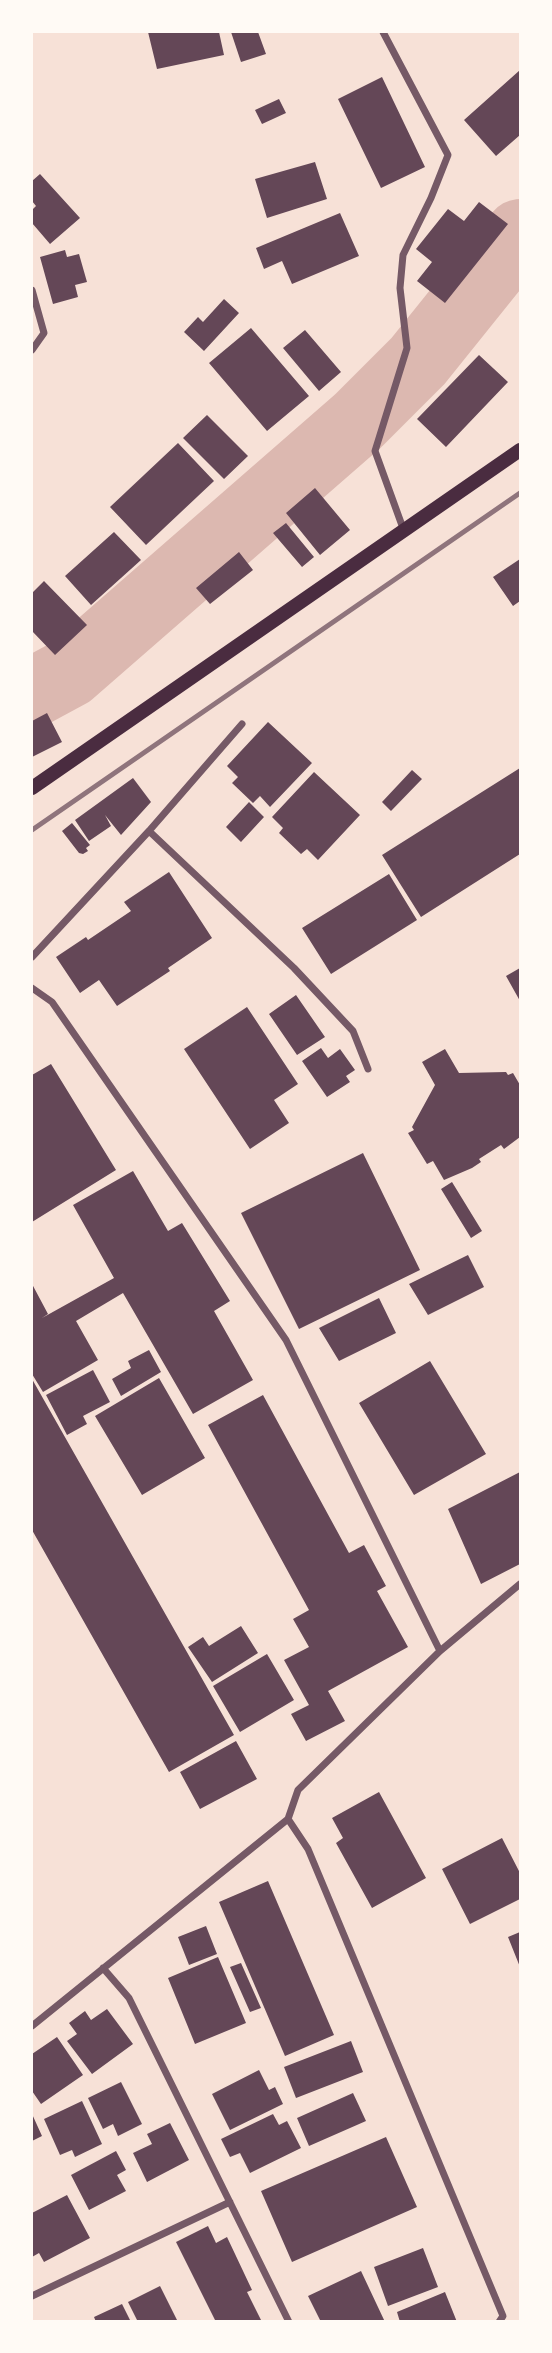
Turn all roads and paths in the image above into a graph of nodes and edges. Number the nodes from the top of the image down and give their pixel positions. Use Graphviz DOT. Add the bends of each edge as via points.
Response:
graph roads {
  1 [pos="383,32"];
  2 [pos="32,290"];
  3 [pos="32,350"];
  4 [pos="520,450"];
  5 [pos="404,531"];
  6 [pos="242,724"];
  7 [pos="32,788"];
  8 [pos="149,831"];
  9 [pos="32,957"];
  10 [pos="32,988"];
  11 [pos="368,1069"];
  12 [pos="520,1584"];
  13 [pos="440,1651"];
  14 [pos="288,1819"];
  15 [pos="103,1968"];
  16 [pos="32,2026"];
  17 [pos="230,2202"];
  18 [pos="32,2296"];
  19 [pos="289,2322"];
  20 [pos="499,2322"];
  1 -- 5 [label="street" via="449,155 402,255 400,288 407,348 375,451"];
  2 -- 3 [label="street" via="44,332"];
  4 -- 5 [label="main road"];
  5 -- 7 [label="main road"];
  6 -- 8 [label="street"];
  8 -- 9 [label="street"];
  8 -- 11 [label="street" via="294,968 353,1031"];
  10 -- 13 [label="street" via="52,1002 286,1340"];
  12 -- 13 [label="street"];
  13 -- 14 [label="street" via="298,1790"];
  14 -- 15 [label="street"];
  14 -- 20 [label="street" via="308,1849 503,2316"];
  15 -- 16 [label="street"];
  15 -- 17 [label="street" via="129,1998"];
  17 -- 18 [label="street"];
  17 -- 19 [label="street"];
}
